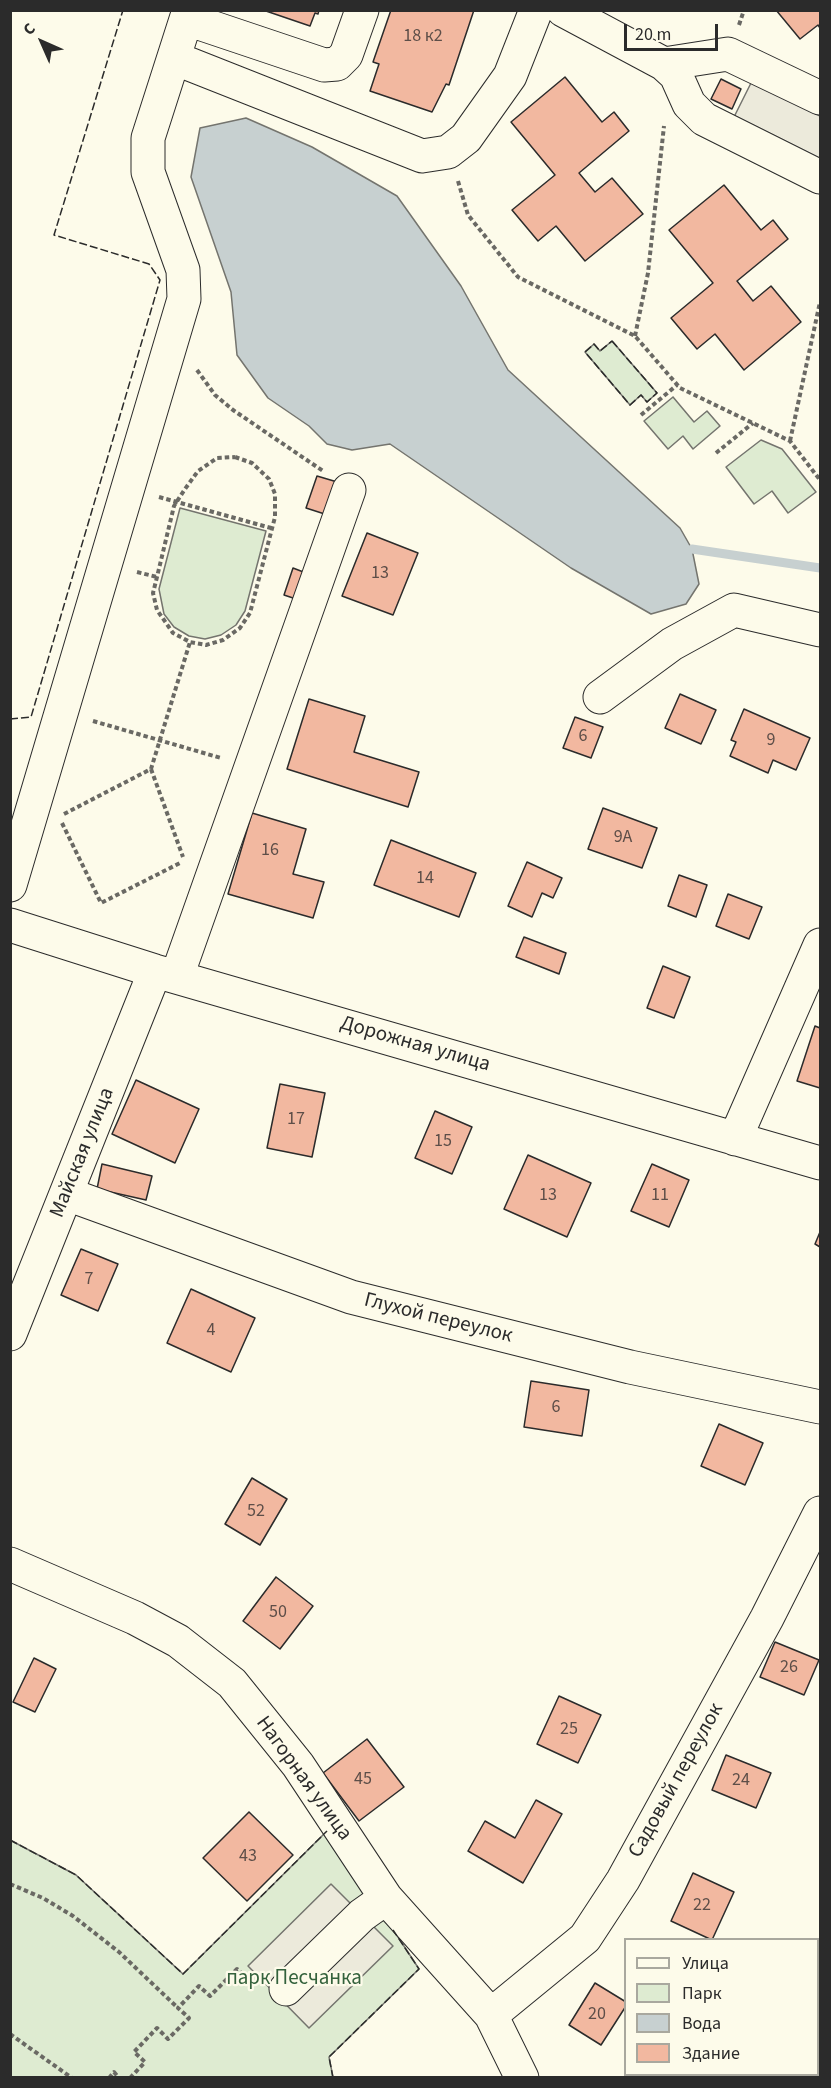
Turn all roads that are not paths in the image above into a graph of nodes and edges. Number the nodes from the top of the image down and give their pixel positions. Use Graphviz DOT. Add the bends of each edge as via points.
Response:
graph roads {
  1 [pos="362,10"];
  2 [pos="536,10"];
  3 [pos="563,10"];
  4 [pos="188,15"];
  5 [pos="174,57"];
  6 [pos="663,64"];
  7 [pos="820,99"];
  8 [pos="820,177"];
  9 [pos="350,490"];
  10 [pos="820,630"];
  11 [pos="600,696"];
  12 [pos="21,814"];
  13 [pos="10,885"];
  14 [pos="10,925"];
  15 [pos="820,945"];
  16 [pos="166,973"];
  17 [pos="735,1139"];
  18 [pos="820,1163"];
  19 [pos="67,1194"];
  20 [pos="10,1334"];
  21 [pos="820,1407"];
  22 [pos="820,1513"];
  23 [pos="10,1564"];
  24 [pos="386,1898"];
  25 [pos="286,1989"];
  26 [pos="491,2015"];
  27 [pos="522,2078"];
  1 -- 4 [label="street" via="346,55 337,64 324,65"];
  2 -- 5 [label="street" via="510,76 466,138 448,152 422,156"];
  3 -- 6 [label="street"];
  4 -- 5 [label="street"];
  5 -- 12 [label="street" via="148,138 148,172 183,270 184,299"];
  6 -- 7 [label="street" via="728,54"];
  6 -- 8 [label="street" via="676,75 689,104 704,119"];
  9 -- 16 [label="street, Майская улица" via="251,767"];
  10 -- 11 [label="street" via="734,610 672,644"];
  12 -- 13 [label="street"];
  14 -- 16 [label="street, Дорожная улица"];
  15 -- 17 [label="street"];
  16 -- 17 [label="street, Дорожная улица"];
  16 -- 19 [label="street, Майская улица"];
  17 -- 18 [label="street, Дорожная улица"];
  19 -- 20 [label="street, Майская улица"];
  19 -- 21 [label="street, Глухой переулок" via="351,1297 630,1367"];
  22 -- 26 [label="street, Садовый переулок" via="623,1880 585,1938"];
  23 -- 24 [label="street, Нагорная улица" via="178,1641 232,1683 298,1765"];
  24 -- 25 [label="street" via="362,1915"];
  24 -- 26 [label="street, Нагорная улица"];
  26 -- 27 [label="street, Нагорная улица"];
}
